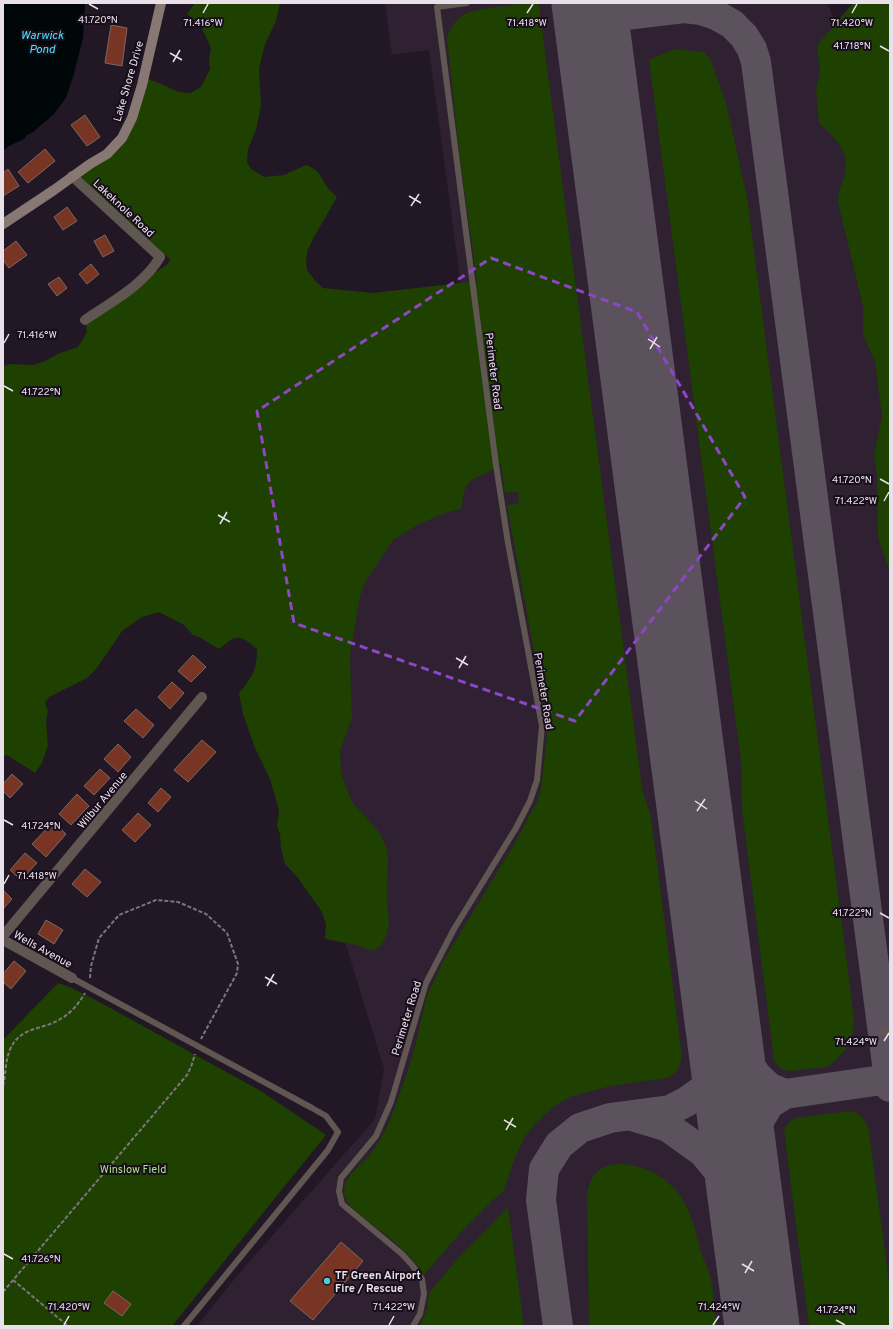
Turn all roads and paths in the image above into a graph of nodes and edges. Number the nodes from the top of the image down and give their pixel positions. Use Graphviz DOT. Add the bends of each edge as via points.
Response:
graph roads {
  1 [pos="161,3"];
  2 [pos="467,3"];
  3 [pos="436,5"];
  4 [pos="72,176"];
  5 [pos="3,224"];
  6 [pos="85,320"];
  7 [pos="202,697"];
  8 [pos="3,936"];
  9 [pos="3,940"];
  10 [pos="72,978"];
  11 [pos="88,987"];
  12 [pos="890,1031"];
  13 [pos="883,1032"];
  14 [pos="197,1045"];
  15 [pos="3,1086"];
  16 [pos="13,1280"];
  17 [pos="3,1292"];
  18 [pos="68,1326"];
  19 [pos="184,1326"];
  20 [pos="413,1326"];
  1 -- 4 [label="street, Lake Shore Drive" via="142,85 132,118 122,138 107,154"];
  2 -- 3 [label="lane, Perimeter Road"];
  3 -- 20 [label="lane, Perimeter Road" via="504,519 542,726 537,780 530,801 454,929 426,983 382,1126 364,1153 341,1178 339,1191 342,1204 402,1254 422,1279 424,1294 420,1314"];
  4 -- 5 [label="street, Lake Shore Drive"];
  4 -- 6 [label="street, Lakeknole Road" via="160,257 147,274"];
  7 -- 8 [label="street, Wilbur Avenue"];
  9 -- 10 [label="street, Wells Avenue"];
  10 -- 11 [label="lane"];
  11 -- 14 [label="lane"];
  11 -- 14 [label="path" via="99,938 119,915 156,900 178,902 206,914 227,933 238,964 237,973"];
  11 -- 15 [label="path" via="74,1009 62,1019 32,1029 15,1042 9,1052"];
  12 -- 13 [label="lane"];
  14 -- 16 [label="path" via="187,1075"];
  14 -- 19 [label="lane" via="326,1116 338,1132 328,1150"];
  16 -- 17 [label="path"];
  16 -- 18 [label="path"];
}
